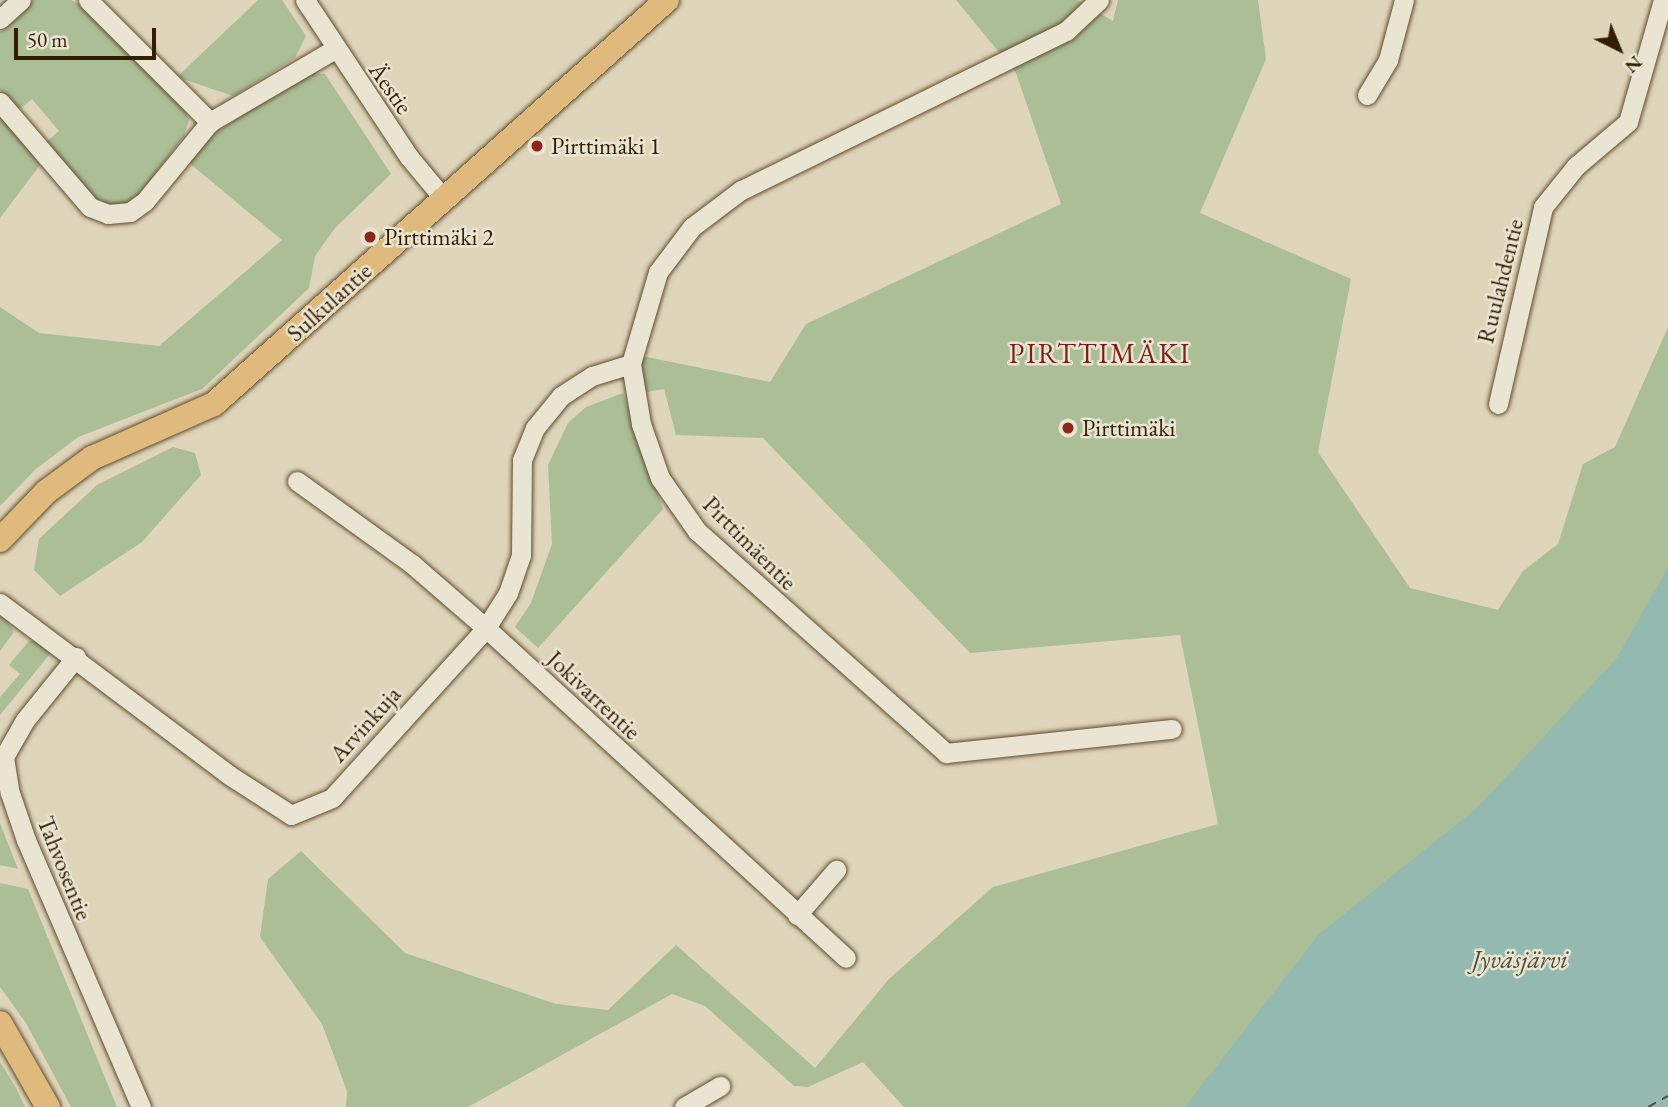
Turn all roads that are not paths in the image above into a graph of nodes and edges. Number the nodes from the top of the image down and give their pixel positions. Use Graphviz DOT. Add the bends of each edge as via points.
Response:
graph roads {
  1 [pos="21,0"];
  2 [pos="88,0"];
  3 [pos="305,0"];
  4 [pos="667,0"];
  5 [pos="1099,0"];
  6 [pos="1404,0"];
  7 [pos="1663,0"];
  8 [pos="0,19"];
  9 [pos="335,49"];
  10 [pos="1367,95"];
  11 [pos="0,102"];
  12 [pos="210,122"];
  13 [pos="444,199"];
  14 [pos="631,364"];
  15 [pos="1498,404"];
  16 [pos="298,481"];
  17 [pos="0,540"];
  18 [pos="0,603"];
  19 [pos="486,628"];
  20 [pos="76,657"];
  21 [pos="1172,729"];
  22 [pos="836,870"];
  23 [pos="797,915"];
  24 [pos="845,958"];
  25 [pos="0,1023"];
  26 [pos="720,1086"];
  27 [pos="48,1107"];
  28 [pos="141,1107"];
  29 [pos="684,1107"];
  1 -- 8 [label="street"];
  2 -- 12 [label="street"];
  3 -- 9 [label="street, Äestie"];
  4 -- 13 [label="main road, Sulkulantie"];
  5 -- 14 [label="street, Pirttimäentie" via="1066,31 741,190 692,227 658,272"];
  6 -- 10 [label="street" via="1388,60"];
  7 -- 15 [label="street, Ruulahdentie" via="1628,122 1576,166 1544,207"];
  9 -- 12 [label="street"];
  9 -- 13 [label="street, Äestie" via="416,167"];
  11 -- 12 [label="street" via="90,206 108,214 130,212 145,201"];
  13 -- 17 [label="main road, Sulkulantie" via="214,404 92,458 46,492"];
  14 -- 19 [label="street, Arvinkuja" via="593,376 561,396 535,428 523,460 521,556 508,593"];
  14 -- 21 [label="street, Pirttimäentie" via="641,424 660,478 697,531 946,753"];
  16 -- 19 [label="street, Jokivarrentie" via="412,564"];
  18 -- 20 [label="street, Arvinkuja"];
  19 -- 20 [label="street, Arvinkuja" via="332,798 291,815 229,775"];
  19 -- 23 [label="street, Jokivarrentie"];
  20 -- 28 [label="street, Tahvosentie" via="25,720 4,758 26,840"];
  22 -- 23 [label="street"];
  23 -- 24 [label="street, Jokivarrentie"];
  25 -- 27 [label="main road"];
  26 -- 29 [label="street"];
}
